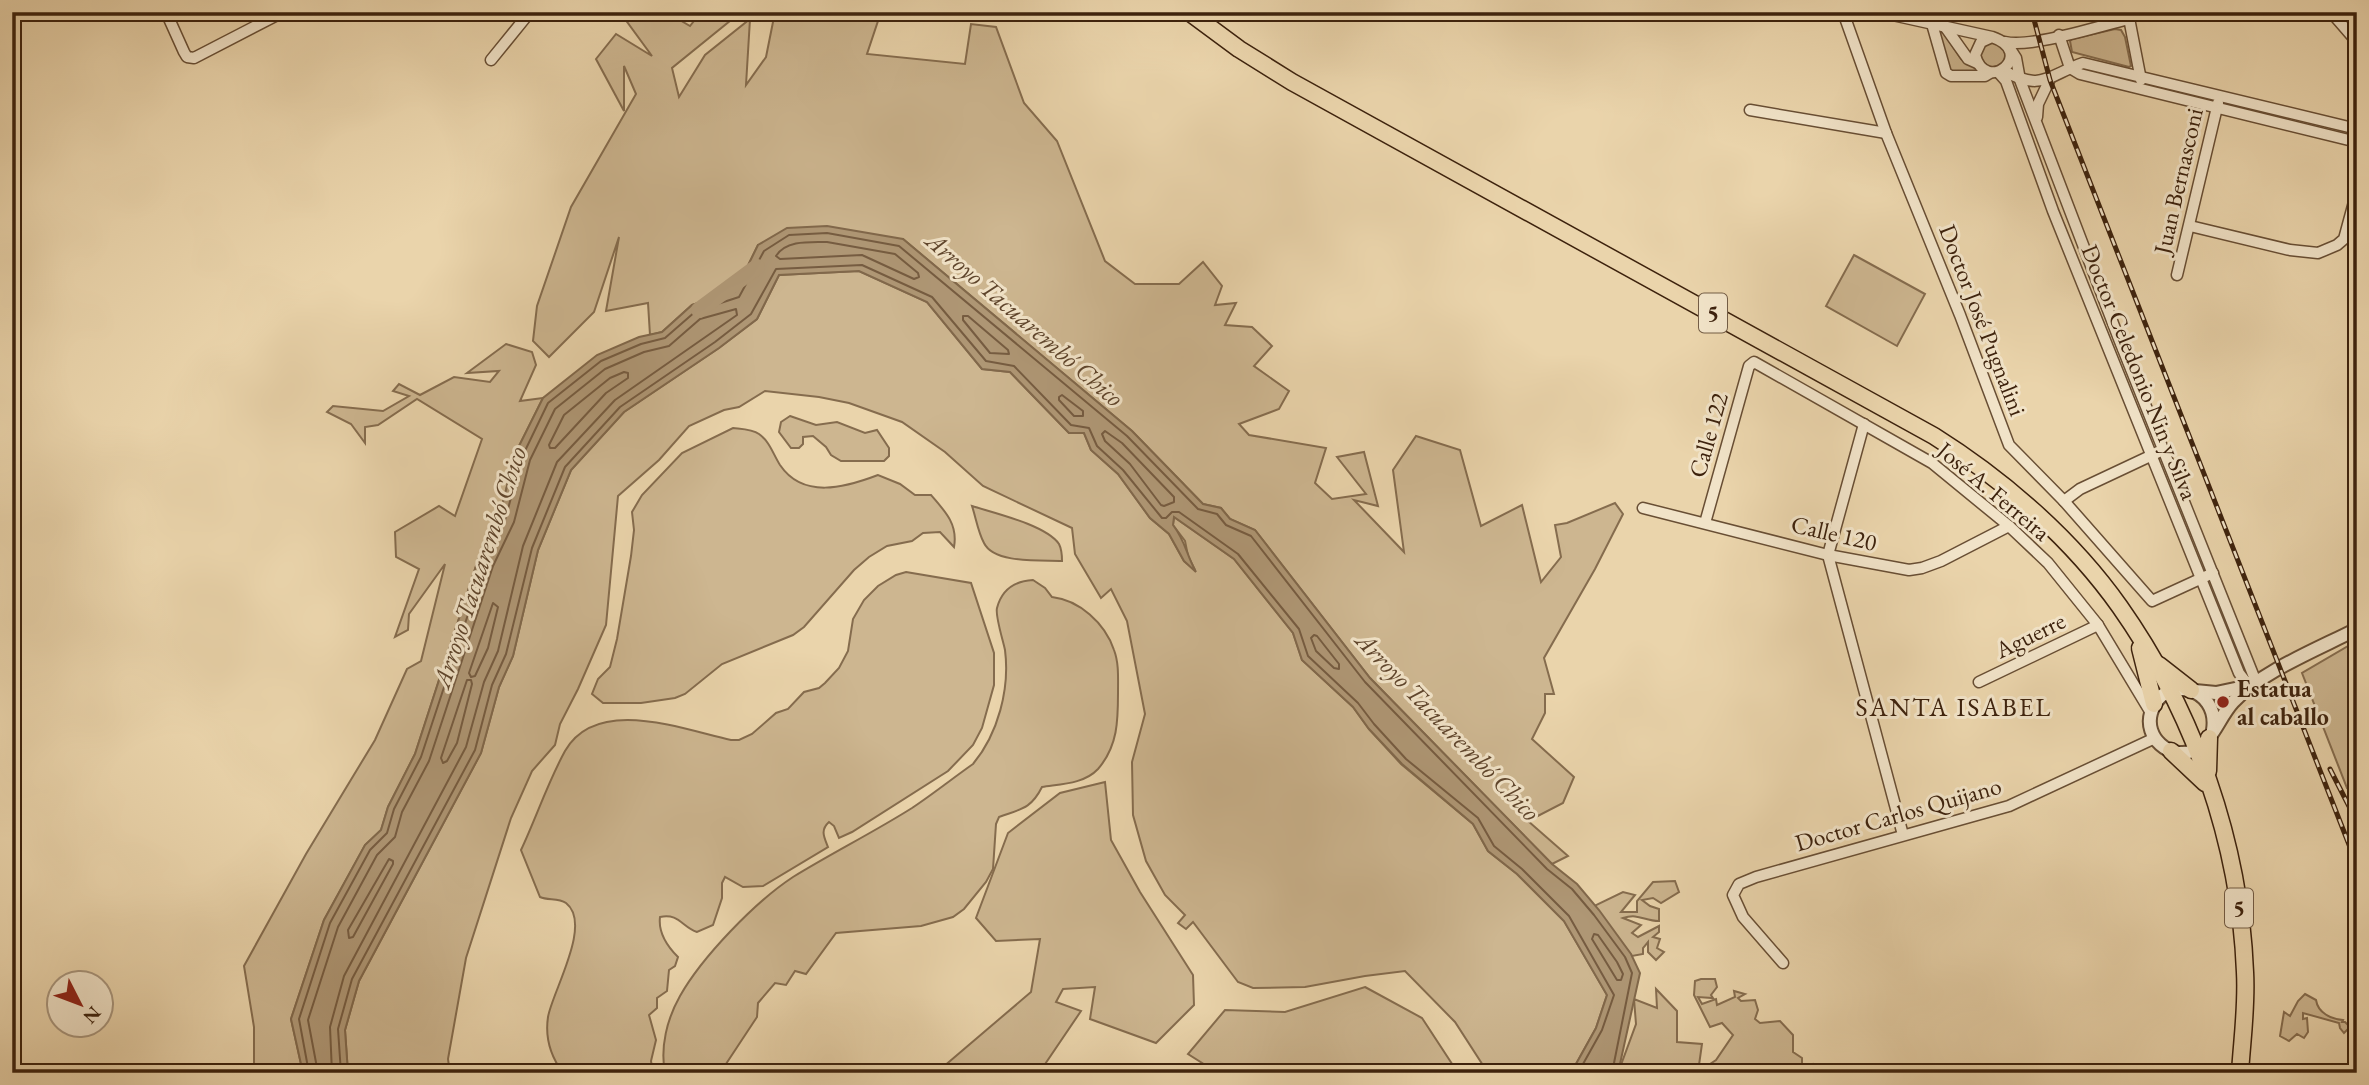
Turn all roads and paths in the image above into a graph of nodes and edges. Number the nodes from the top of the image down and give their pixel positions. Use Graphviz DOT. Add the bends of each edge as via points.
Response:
graph roads {
  1 [pos="166,12"];
  2 [pos="284,12"];
  3 [pos="530,12"];
  4 [pos="1189,12"];
  5 [pos="1843,12"];
  6 [pos="1879,12"];
  7 [pos="2331,12"];
  8 [pos="2128,15"];
  9 [pos="1931,24"];
  10 [pos="1947,28"];
  11 [pos="2059,35"];
  12 [pos="1992,37"];
  13 [pos="2357,42"];
  14 [pos="2007,44"];
  15 [pos="491,60"];
  16 [pos="1977,63"];
  17 [pos="2070,68"];
  18 [pos="1997,72"];
  19 [pos="2140,76"];
  20 [pos="2020,80"];
  21 [pos="2049,81"];
  22 [pos="2143,89"];
  23 [pos="2220,96"];
  24 [pos="2217,107"];
  25 [pos="1750,110"];
  26 [pos="2037,121"];
  27 [pos="2357,129"];
  28 [pos="1886,133"];
  29 [pos="2357,142"];
  30 [pos="2357,191"];
  31 [pos="2067,206"];
  32 [pos="2053,211"];
  33 [pos="2190,226"];
  34 [pos="2177,275"];
  35 [pos="2119,339"];
  36 [pos="2106,344"];
  37 [pos="1755,362"];
  38 [pos="1864,424"];
  39 [pos="2164,450"];
  40 [pos="2151,456"];
  41 [pos="2064,501"];
  42 [pos="1643,508"];
  43 [pos="1705,523"];
  44 [pos="2009,526"];
  45 [pos="1828,555"];
  46 [pos="2213,573"];
  47 [pos="2200,579"];
  48 [pos="2098,625"];
  49 [pos="2357,629"];
  50 [pos="2135,632"];
  51 [pos="2154,661"];
  52 [pos="1979,682"];
  53 [pos="2253,684"];
  54 [pos="2193,690"];
  55 [pos="2170,691"];
  56 [pos="2152,709"];
  57 [pos="2211,734"];
  58 [pos="2155,738"];
  59 [pos="2195,750"];
  60 [pos="2171,751"];
  61 [pos="2211,790"];
  62 [pos="1903,835"];
  63 [pos="1783,962"];
  64 [pos="2239,1073"];
  1 -- 2 [label="street" via="187,57 194,58"];
  3 -- 15 [label="street"];
  4 -- 50 [label="highway, 5" via="1292,82 1961,453 2044,522 2099,581"];
  5 -- 28 [label="street, Doctor José Pugnalini"];
  6 -- 9 [label="street"];
  7 -- 13 [label="street"];
  8 -- 11 [label="street"];
  8 -- 19 [label="street"];
  9 -- 10 [label="street"];
  9 -- 18 [label="street" via="1946,73 1985,76"];
  10 -- 12 [label="street"];
  10 -- 16 [label="street" via="1968,59"];
  11 -- 14 [label="street"];
  11 -- 17 [label="street"];
  12 -- 14 [label="street"];
  12 -- 16 [label="street" via="1978,46"];
  14 -- 18 [label="street" via="2011,57"];
  14 -- 20 [label="street, Doctor Celedonio Nin y Silva" via="2016,58"];
  16 -- 18 [label="street"];
  17 -- 19 [label="street" via="2083,63"];
  17 -- 21 [label="street"];
  17 -- 22 [label="street"];
  18 -- 20 [label="street"];
  18 -- 32 [label="street, Doctor Celedonio Nin y Silva" via="2011,93"];
  19 -- 22 [label="street"];
  19 -- 23 [label="street"];
  20 -- 21 [label="street"];
  20 -- 26 [label="street, Doctor Celedonio Nin y Silva"];
  21 -- 26 [label="street" via="2038,104"];
  22 -- 24 [label="street"];
  23 -- 24 [label="street, Juan Bernasconi"];
  23 -- 27 [label="street"];
  24 -- 29 [label="street"];
  24 -- 33 [label="street, Juan Bernasconi"];
  25 -- 28 [label="street"];
  26 -- 31 [label="street, Doctor Celedonio Nin y Silva"];
  28 -- 41 [label="street, Doctor José Pugnalini" via="2010,446"];
  30 -- 33 [label="street" via="2344,239 2309,254"];
  31 -- 32 [label="street"];
  31 -- 35 [label="street, Doctor Celedonio Nin y Silva"];
  32 -- 36 [label="street, Doctor Celedonio Nin y Silva"];
  33 -- 34 [label="street, Juan Bernasconi"];
  35 -- 36 [label="street"];
  35 -- 39 [label="street, Doctor Celedonio Nin y Silva"];
  36 -- 40 [label="street, Doctor Celedonio Nin y Silva"];
  37 -- 38 [label="street, José A. Ferreira"];
  37 -- 43 [label="street, Calle 122" via="1749,366"];
  38 -- 44 [label="street, José A. Ferreira" via="1932,463"];
  38 -- 45 [label="street"];
  39 -- 40 [label="street"];
  39 -- 46 [label="street, Doctor Celedonio Nin y Silva"];
  40 -- 41 [label="street"];
  40 -- 47 [label="street, Doctor Celedonio Nin y Silva"];
  41 -- 47 [label="street, Doctor José Pugnalini" via="2152,601"];
  42 -- 43 [label="street, Calle 120"];
  43 -- 45 [label="street, Calle 120"];
  44 -- 45 [label="street, Calle 120" via="1922,568 1909,570"];
  44 -- 48 [label="street, José A. Ferreira" via="2048,563"];
  45 -- 62 [label="street"];
  46 -- 47 [label="street"];
  46 -- 53 [label="street, Doctor Celedonio Nin y Silva"];
  47 -- 53 [label="street, Doctor Celedonio Nin y Silva" via="2239,673"];
  48 -- 52 [label="street, Aguerre"];
  48 -- 56 [label="street, José A. Ferreira"];
  49 -- 53 [label="street"];
  50 -- 51 [label="highway, 5"];
  50 -- 56 [label="highway"];
  51 -- 54 [label="highway"];
  51 -- 55 [label="highway, 5"];
  53 -- 54 [label="street" via="2216,693"];
  53 -- 57 [label="street" via="2228,707"];
  54 -- 55 [label="street"];
  54 -- 57 [label="street" via="2211,707"];
  55 -- 56 [label="street"];
  55 -- 59 [label="highway, 5"];
  56 -- 58 [label="street"];
  57 -- 59 [label="street"];
  57 -- 61 [label="highway" via="2207,759"];
  58 -- 60 [label="street"];
  58 -- 62 [label="street, Doctor Carlos Quijano" via="2009,806"];
  59 -- 60 [label="street"];
  59 -- 61 [label="highway, 5"];
  60 -- 61 [label="highway"];
  61 -- 64 [label="highway, 5" via="2242,931 2245,975"];
  62 -- 63 [label="street, Doctor Carlos Quijano" via="1739,884 1733,895 1743,917"];
}
